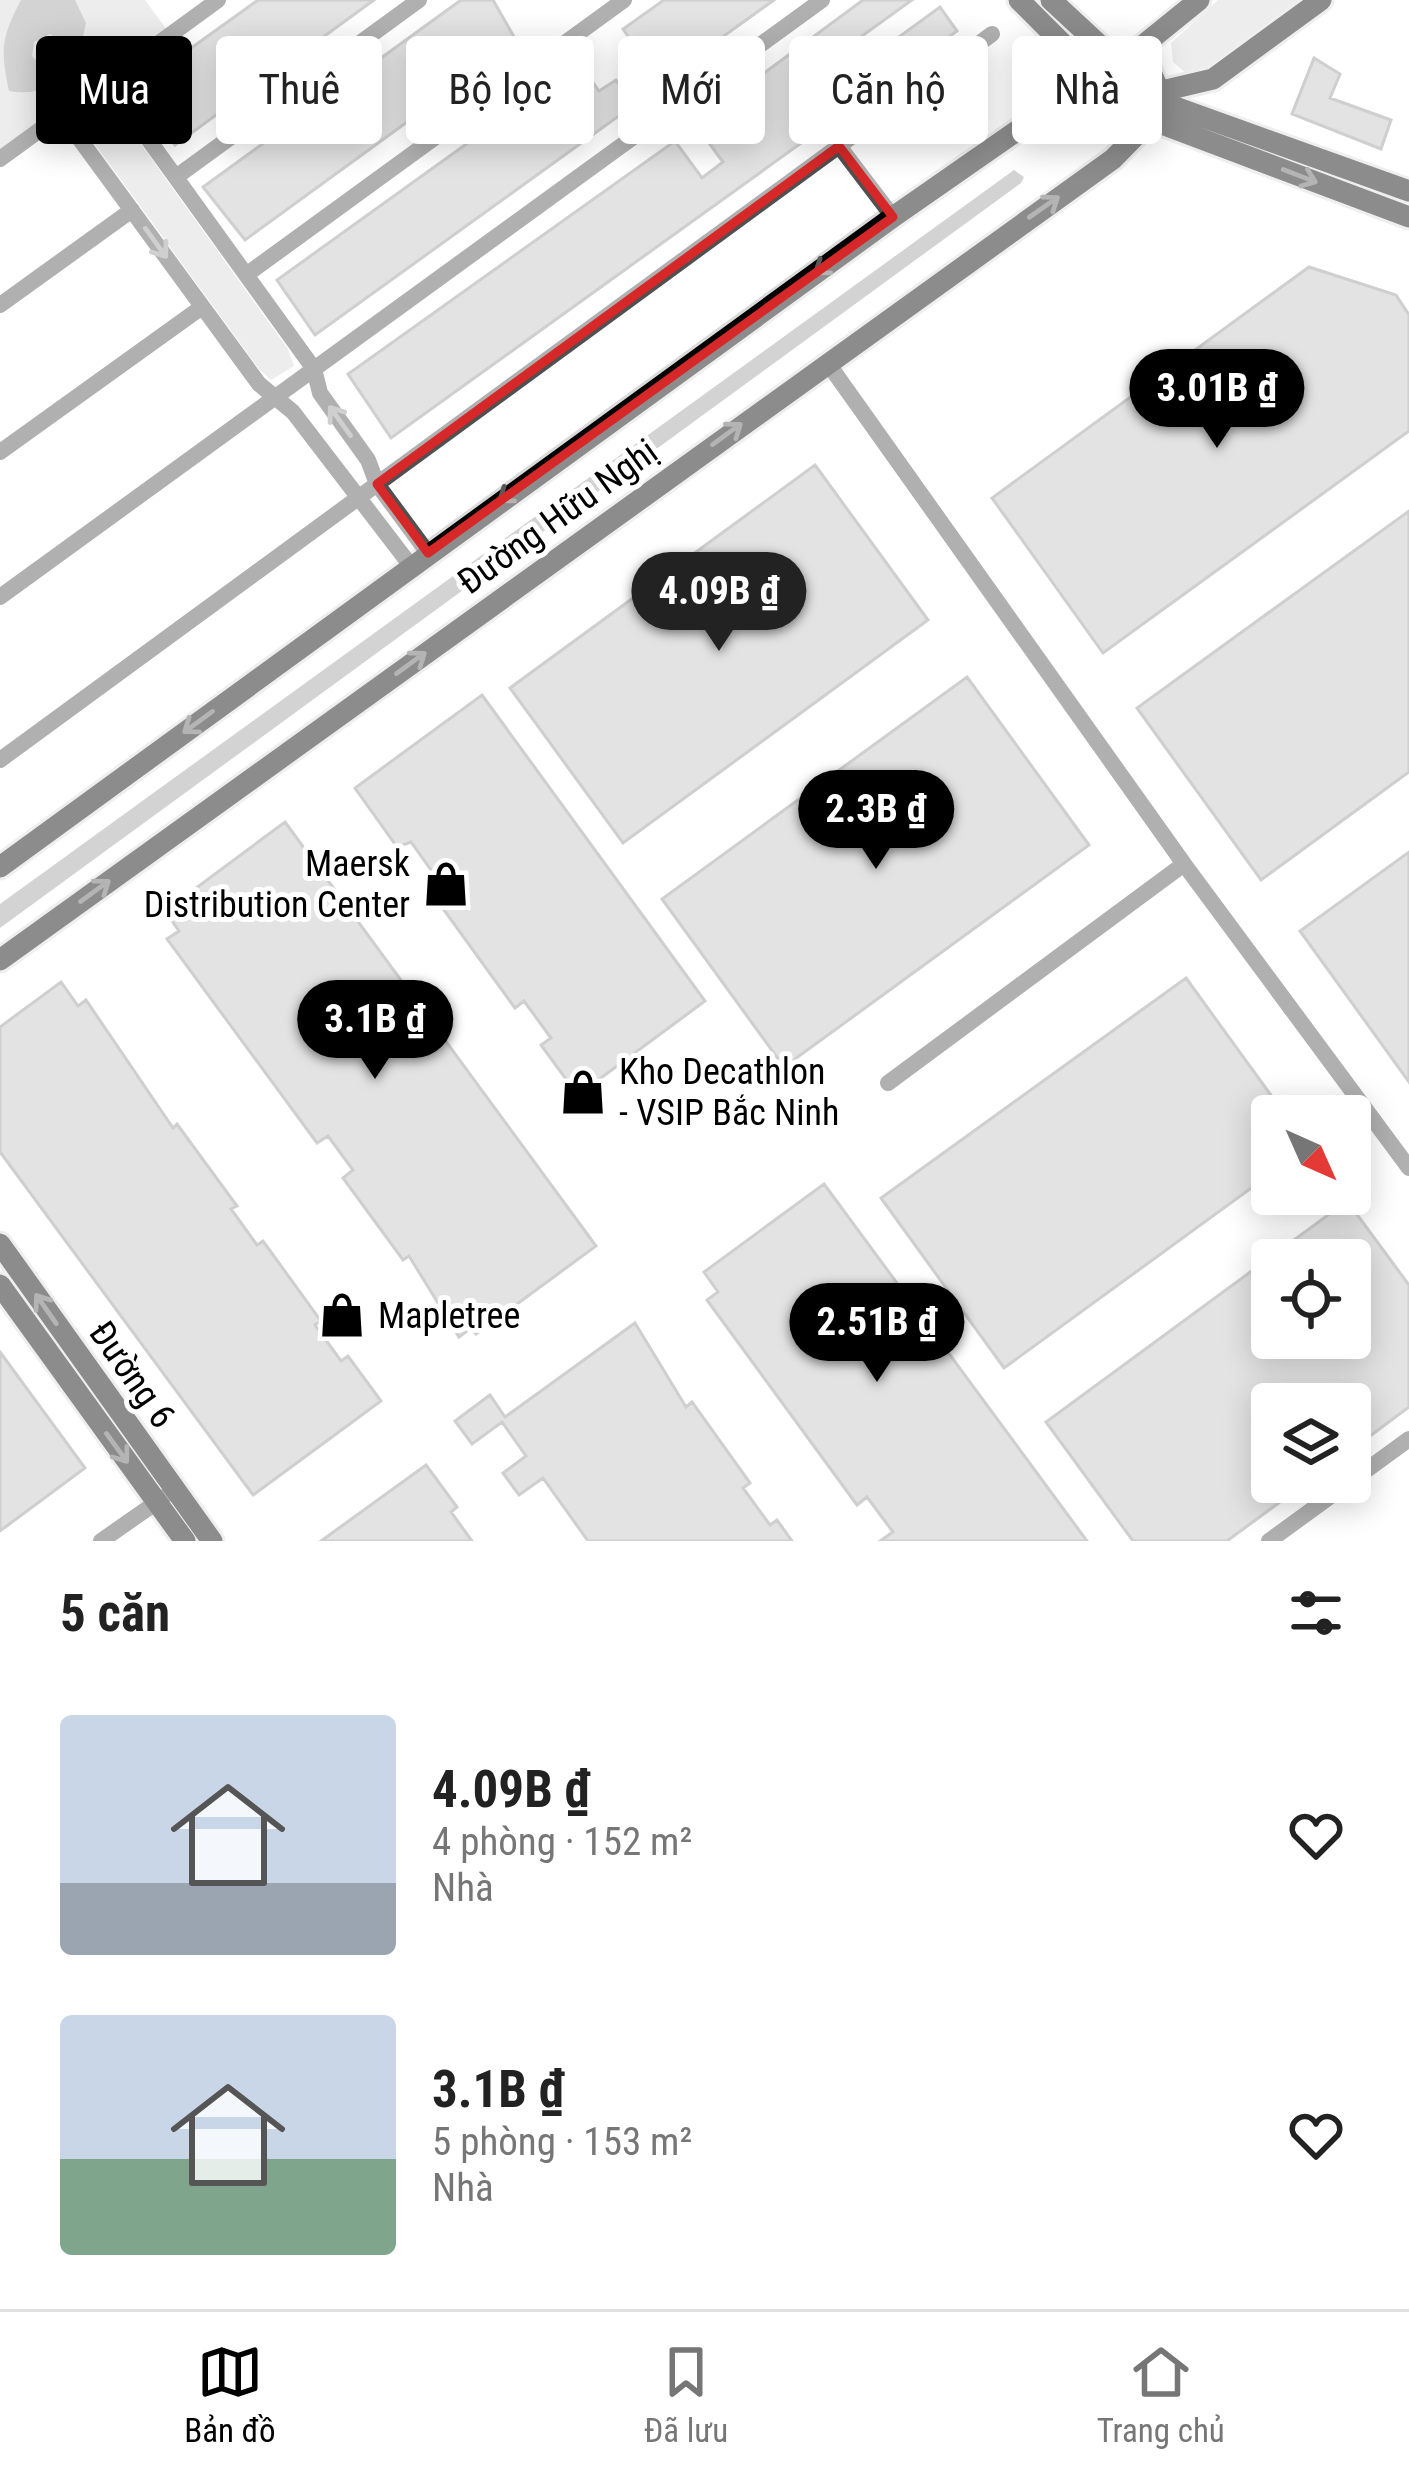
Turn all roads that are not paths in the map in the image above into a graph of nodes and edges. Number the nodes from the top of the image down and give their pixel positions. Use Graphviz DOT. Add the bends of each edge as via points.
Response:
graph roads {
  1 [pos="218,0"];
  2 [pos="419,0"];
  3 [pos="624,0"];
  4 [pos="822,0"];
  5 [pos="1019,0"];
  6 [pos="1051,0"];
  7 [pos="1198,0"];
  8 [pos="1321,0"];
  9 [pos="992,34"];
  10 [pos="169,36"];
  11 [pos="1055,36"];
  12 [pos="1090,36"];
  13 [pos="1154,36"];
  14 [pos="1162,106"];
  15 [pos="1162,111"];
  16 [pos="1162,112"];
  17 [pos="36,134"];
  18 [pos="1012,134"];
  19 [pos="83,144"];
  20 [pos="152,144"];
  21 [pos="1125,144"];
  22 [pos="839,146"];
  23 [pos="0,160"];
  24 [pos="176,177"];
  25 [pos="1409,191"];
  26 [pos="132,210"];
  27 [pos="893,217"];
  28 [pos="1409,217"];
  29 [pos="246,275"];
  30 [pos="0,305"];
  31 [pos="202,307"];
  32 [pos="827,362"];
  33 [pos="314,369"];
  34 [pos="274,398"];
  35 [pos="0,452"];
  36 [pos="377,484"];
  37 [pos="359,497"];
  38 [pos="420,559"];
  39 [pos="0,597"];
  40 [pos="0,760"];
  41 [pos="1184,864"];
  42 [pos="0,867"];
  43 [pos="0,960"];
  44 [pos="888,1083"];
  45 [pos="1409,1168"];
  46 [pos="0,1244"];
  47 [pos="0,1285"];
  48 [pos="1409,1439"];
  49 [pos="165,1496"];
  50 [pos="101,1541"];
  51 [pos="185,1541"];
  52 [pos="212,1541"];
  53 [pos="1269,1541"];
  1 -- 10 [label="street"];
  2 -- 24 [label="street"];
  3 -- 29 [label="street"];
  4 -- 33 [label="street"];
  5 -- 11 [label="main road"];
  6 -- 12 [label="main road"];
  7 -- 13 [label="main road"];
  8 -- 14 [label="main road, Đường Hữu Nghị" via="1213,80"];
  9 -- 22 [label="street"];
  15 -- 25 [label="main road"];
  16 -- 28 [label="main road, one-way"];
  17 -- 23 [label="street"];
  18 -- 27 [label="main road, Đường Hữu Nghị"];
  19 -- 26 [label="street"];
  20 -- 24 [label="street"];
  32 -- 21 [label="main road, Đường Hữu Nghị, one-way"];
  22 -- 27 [label="street"];
  22 -- 36 [label="street"];
  24 -- 29 [label="street"];
  26 -- 30 [label="street"];
  26 -- 31 [label="street, one-way"];
  27 -- 38 [label="main road, Đường Hữu Nghị, one-way"];
  29 -- 33 [label="street"];
  31 -- 34 [label="street"];
  31 -- 35 [label="street"];
  32 -- 41 [label="street"];
  43 -- 32 [label="main road, Đường Hữu Nghị, one-way"];
  33 -- 34 [label="street"];
  36 -- 33 [label="street, one-way" via="320,393"];
  34 -- 37 [label="street"];
  34 -- 39 [label="street"];
  36 -- 37 [label="street"];
  36 -- 38 [label="street"];
  37 -- 38 [label="street"];
  37 -- 40 [label="street"];
  38 -- 42 [label="main road, Đường Hữu Nghị, one-way"];
  41 -- 44 [label="street"];
  41 -- 45 [label="street"];
  49 -- 46 [label="main road, Đường 6, one-way"];
  47 -- 49 [label="main road, Đường 6, one-way"];
  48 -- 53 [label="street"];
  49 -- 50 [label="street"];
  49 -- 51 [label="main road, Đường 6"];
  49 -- 52 [label="main road, Đường 6"];
}
